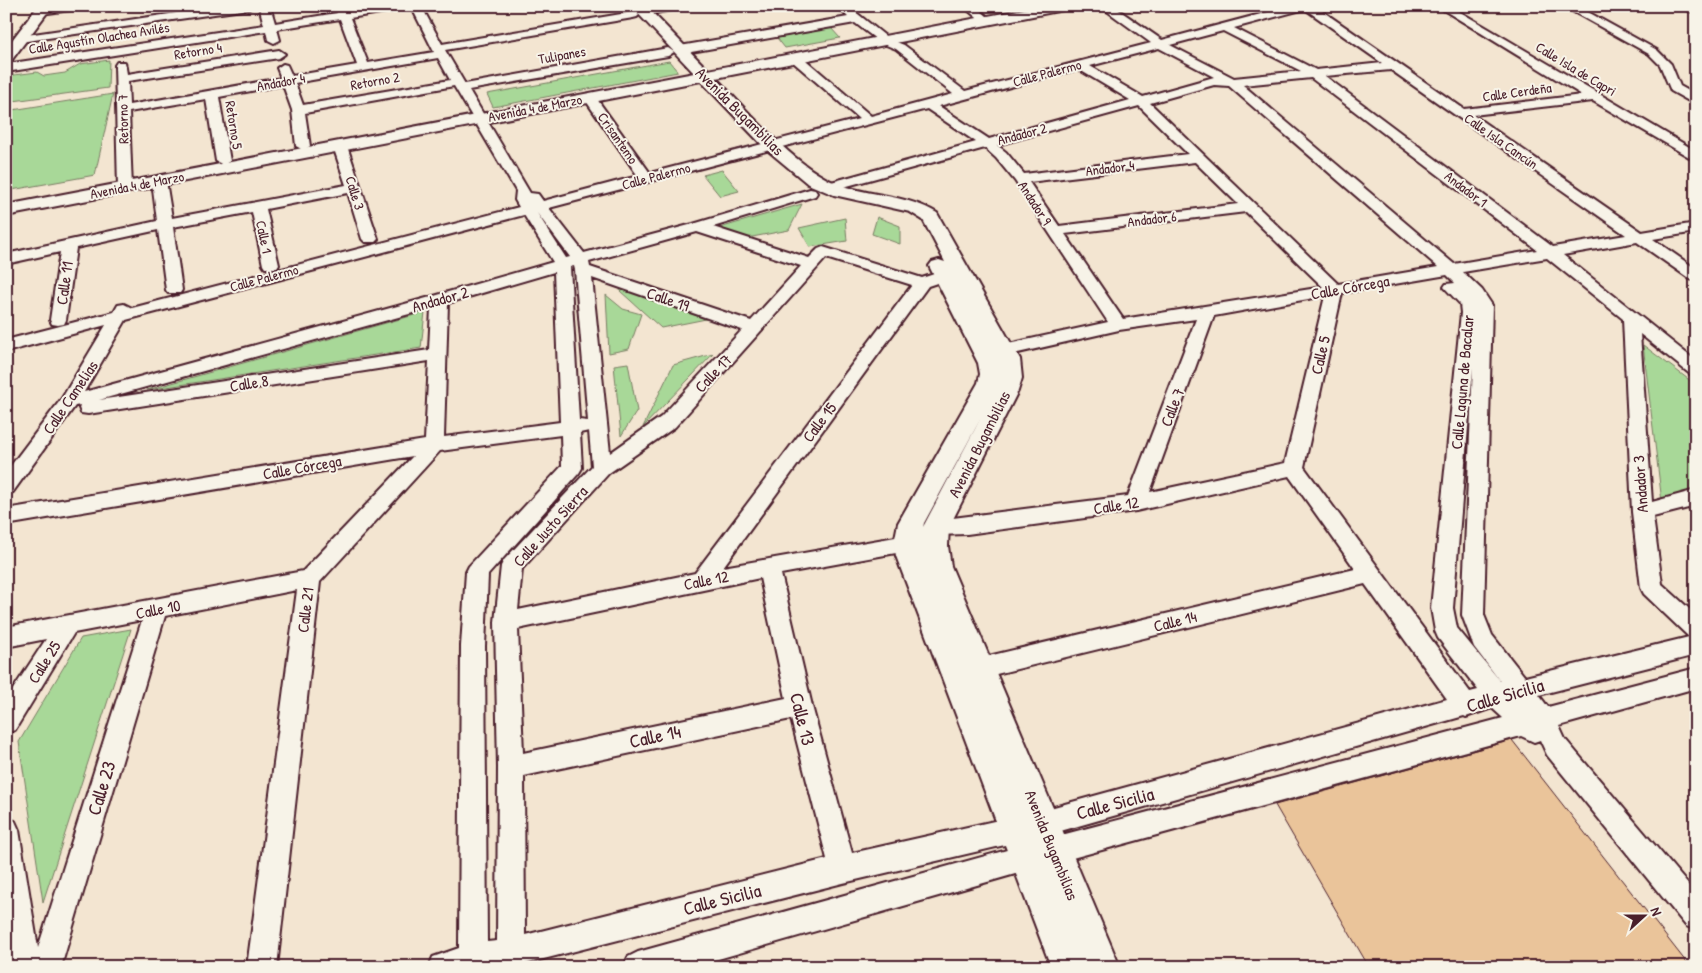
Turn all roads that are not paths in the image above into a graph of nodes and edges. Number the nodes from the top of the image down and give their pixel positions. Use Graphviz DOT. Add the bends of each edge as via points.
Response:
graph roads {
  1 [pos="78,6"];
  2 [pos="150,6"];
  3 [pos="250,6"];
  4 [pos="264,6"];
  5 [pos="439,6"];
  6 [pos="678,6"];
  7 [pos="841,6"];
  8 [pos="854,6"];
  9 [pos="1028,6"];
  10 [pos="1063,6"];
  11 [pos="1091,6"];
  12 [pos="1105,6"];
  13 [pos="1275,6"];
  14 [pos="1306,6"];
  15 [pos="1317,6"];
  16 [pos="1442,6"];
  17 [pos="1568,6"];
  18 [pos="1689,6"];
  19 [pos="413,7"];
  20 [pos="40,8"];
  21 [pos="1696,9"];
  22 [pos="635,10"];
  23 [pos="342,11"];
  24 [pos="978,14"];
  25 [pos="857,19"];
  26 [pos="270,27"];
  27 [pos="1224,27"];
  28 [pos="151,33"];
  29 [pos="889,39"];
  30 [pos="13,41"];
  31 [pos="1150,42"];
  32 [pos="119,51"];
  33 [pos="440,51"];
  34 [pos="279,54"];
  35 [pos="6,58"];
  36 [pos="796,58"];
  37 [pos="1079,65"];
  38 [pos="688,66"];
  39 [pos="1392,66"];
  40 [pos="6,68"];
  41 [pos="364,68"];
  42 [pos="1313,73"];
  43 [pos="123,78"];
  44 [pos="287,81"];
  45 [pos="1214,81"];
  46 [pos="1232,82"];
  47 [pos="460,85"];
  48 [pos="957,92"];
  49 [pos="212,95"];
  50 [pos="1595,97"];
  51 [pos="590,98"];
  52 [pos="1696,101"];
  53 [pos="1141,102"];
  54 [pos="928,104"];
  55 [pos="122,110"];
  56 [pos="298,110"];
  57 [pos="1468,113"];
  58 [pos="478,116"];
  59 [pos="864,116"];
  60 [pos="761,143"];
  61 [pos="988,144"];
  62 [pos="303,146"];
  63 [pos="340,146"];
  64 [pos="1200,157"];
  65 [pos="1696,157"];
  66 [pos="223,161"];
  67 [pos="643,174"];
  68 [pos="1020,179"];
  69 [pos="159,181"];
  70 [pos="125,184"];
  71 [pos="354,188"];
  72 [pos="820,190"];
  73 [pos="530,201"];
  74 [pos="6,203"];
  75 [pos="1251,207"];
  76 [pos="258,208"];
  77 [pos="6,211"];
  78 [pos="165,224"];
  79 [pos="698,227"];
  80 [pos="1696,227"];
  81 [pos="1054,231"];
  82 [pos="1646,236"];
  83 [pos="370,240"];
  84 [pos="69,245"];
  85 [pos="1550,252"];
  86 [pos="6,259"];
  87 [pos="818,259"];
  88 [pos="575,264"];
  89 [pos="270,265"];
  90 [pos="1696,265"];
  91 [pos="1443,271"];
  92 [pos="1696,276"];
  93 [pos="945,277"];
  94 [pos="922,283"];
  95 [pos="174,290"];
  96 [pos="1335,290"];
  97 [pos="440,300"];
  98 [pos="124,309"];
  99 [pos="1208,312"];
  100 [pos="1631,319"];
  101 [pos="58,320"];
  102 [pos="1120,325"];
  103 [pos="754,328"];
  104 [pos="983,330"];
  105 [pos="6,334"];
  106 [pos="6,346"];
  107 [pos="1005,350"];
  108 [pos="437,354"];
  109 [pos="1696,370"];
  110 [pos="65,407"];
  111 [pos="598,424"];
  112 [pos="571,427"];
  113 [pos="434,445"];
  114 [pos="602,468"];
  115 [pos="1294,468"];
  116 [pos="6,487"];
  117 [pos="1696,498"];
  118 [pos="1136,503"];
  119 [pos="1642,512"];
  120 [pos="6,517"];
  121 [pos="936,527"];
  122 [pos="907,542"];
  123 [pos="769,568"];
  124 [pos="1370,574"];
  125 [pos="309,579"];
  126 [pos="702,580"];
  127 [pos="156,610"];
  128 [pos="506,622"];
  129 [pos="66,627"];
  130 [pos="1696,630"];
  131 [pos="6,638"];
  132 [pos="1696,645"];
  133 [pos="980,668"];
  134 [pos="1696,678"];
  135 [pos="1510,693"];
  136 [pos="800,706"];
  137 [pos="1466,706"];
  138 [pos="6,722"];
  139 [pos="1534,722"];
  140 [pos="511,767"];
  141 [pos="1043,822"];
  142 [pos="1015,829"];
  143 [pos="6,830"];
  144 [pos="1054,850"];
  145 [pos="1026,859"];
  146 [pos="843,869"];
  147 [pos="1694,910"];
  148 [pos="510,960"];
  149 [pos="472,963"];
  150 [pos="26,967"];
  151 [pos="46,967"];
  152 [pos="262,967"];
  153 [pos="443,967"];
  154 [pos="638,967"];
  155 [pos="1069,967"];
  156 [pos="1102,967"];
  1 -- 20 [label="street"];
  2 -- 28 [label="street"];
  3 -- 28 [label="street"];
  4 -- 26 [label="street"];
  5 -- 19 [label="street, Calle Agustín Olachea Avilés"];
  6 -- 22 [label="street, Andador 4"];
  7 -- 25 [label="street"];
  8 -- 29 [label="street"];
  9 -- 24 [label="main road, Avenida 4 de Marzo"];
  10 -- 24 [label="main road, Avenida 4 de Marzo"];
  11 -- 31 [label="street, Calle Laguna de Bacalar"];
  12 -- 31 [label="street, Calle Laguna de Bacalar"];
  13 -- 31 [label="street, Calle Palermo"];
  14 -- 27 [label="street, Calle Palermo"];
  14 -- 39 [label="street, Calle Isla Cancún"];
  15 -- 57 [label="street, Calle Isla Cancún"];
  16 -- 50 [label="street, Calle Isla de Capri"];
  17 -- 52 [label="street" via="1653,52 1665,64 1675,88"];
  18 -- 21 [label="main road"];
  19 -- 23 [label="street, Calle Agustín Olachea Avilés"];
  19 -- 33 [label="street, Calle Justo Sierra"];
  20 -- 30 [label="main road"];
  22 -- 33 [label="street, Andador 4"];
  22 -- 38 [label="main road, Avenida Bugambilias"];
  23 -- 26 [label="street, Calle Agustín Olachea Avilés"];
  23 -- 41 [label="street"];
  24 -- 29 [label="main road, Avenida 4 de Marzo"];
  25 -- 29 [label="street"];
  25 -- 38 [label="street, Tulipanes"];
  26 -- 28 [label="street, Calle Agustín Olachea Avilés"];
  26 -- 34 [label="street"];
  27 -- 31 [label="street, Calle Palermo"];
  27 -- 42 [label="street, Andador 1"];
  28 -- 30 [label="street"];
  28 -- 32 [label="street, Calle Agustín Olachea Avilés"];
  29 -- 36 [label="main road, Avenida 4 de Marzo"];
  29 -- 38 [label="main road, Avenida 4 de Marzo"];
  29 -- 48 [label="street"];
  30 -- 35 [label="main road"];
  31 -- 37 [label="street, Calle Palermo"];
  31 -- 45 [label="street, Calle Laguna de Bacalar"];
  31 -- 46 [label="street, Calle Laguna de Bacalar"];
  31 -- 48 [label="street, Calle Palermo"];
  32 -- 40 [label="street, Calle Agustín Olachea Avilés"];
  32 -- 43 [label="street, Retorno 7"];
  33 -- 41 [label="street, Andador 4"];
  33 -- 47 [label="street, Calle Justo Sierra"];
  34 -- 43 [label="street, Retorno 4"];
  34 -- 44 [label="street"];
  36 -- 38 [label="main road, Avenida 4 de Marzo"];
  36 -- 59 [label="street"];
  37 -- 48 [label="street, Calle Palermo"];
  37 -- 53 [label="street"];
  38 -- 47 [label="street, Tulipanes"];
  38 -- 51 [label="main road, Avenida 4 de Marzo"];
  38 -- 58 [label="main road, Avenida 4 de Marzo"];
  38 -- 60 [label="main road, Avenida Bugambilias"];
  39 -- 42 [label="street"];
  39 -- 57 [label="street, Calle Isla Cancún"];
  41 -- 44 [label="street, Andador 4"];
  42 -- 46 [label="street"];
  42 -- 85 [label="street, Andador 1"];
  43 -- 55 [label="street, Retorno 7"];
  44 -- 49 [label="street, Andador 4"];
  44 -- 56 [label="street"];
  45 -- 46 [label="street"];
  45 -- 53 [label="street, Andador 2"];
  45 -- 91 [label="street, Calle Laguna de Bacalar"];
  46 -- 91 [label="street, Calle Laguna de Bacalar"];
  47 -- 56 [label="street, Retorno 2"];
  47 -- 58 [label="street, Calle Justo Sierra"];
  48 -- 54 [label="street, Calle Palermo"];
  48 -- 59 [label="street, Calle Palermo"];
  49 -- 55 [label="street, Andador 4"];
  49 -- 66 [label="street, Retorno 5"];
  50 -- 57 [label="street, Calle Cerdeña"];
  50 -- 65 [label="street, Calle Isla de Capri"];
  51 -- 58 [label="main road, Avenida 4 de Marzo"];
  51 -- 67 [label="street, Crisantemo"];
  53 -- 61 [label="street, Andador 2"];
  53 -- 64 [label="street"];
  54 -- 59 [label="street, Calle Palermo"];
  54 -- 61 [label="street, Andador 9"];
  55 -- 70 [label="street, Retorno 7"];
  56 -- 62 [label="street"];
  57 -- 82 [label="street, Calle Isla Cancún"];
  58 -- 62 [label="main road, Avenida 4 de Marzo"];
  58 -- 63 [label="main road, Avenida 4 de Marzo"];
  58 -- 73 [label="street, Calle Justo Sierra"];
  59 -- 60 [label="street, Calle Palermo"];
  60 -- 67 [label="street, Calle Palermo"];
  60 -- 72 [label="main road, Avenida Bugambilias" via="797,186"];
  61 -- 68 [label="street, Andador 9"];
  61 -- 72 [label="street, Andador 2"];
  62 -- 66 [label="main road, Avenida 4 de Marzo"];
  63 -- 69 [label="main road, Avenida 4 de Marzo"];
  63 -- 71 [label="street, Calle 3"];
  64 -- 68 [label="street, Andador 4"];
  64 -- 75 [label="street"];
  66 -- 70 [label="main road, Avenida 4 de Marzo"];
  67 -- 73 [label="street, Calle Palermo"];
  68 -- 81 [label="street, Andador 9"];
  69 -- 70 [label="main road, Avenida 4 de Marzo"];
  69 -- 78 [label="street"];
  70 -- 74 [label="main road, Avenida 4 de Marzo"];
  70 -- 77 [label="main road, Avenida 4 de Marzo"];
  71 -- 76 [label="street"];
  71 -- 83 [label="street, Calle 3"];
  72 -- 79 [label="street, Andador 2"];
  72 -- 93 [label="main road, Avenida Bugambilias" via="829,200 908,218 919,229"];
  72 -- 104 [label="main road, Avenida Bugambilias" via="906,205 930,216"];
  73 -- 83 [label="street, Calle Palermo"];
  73 -- 88 [label="street, Calle Justo Sierra"];
  73 -- 98 [label="street, Calle Palermo"];
  75 -- 81 [label="street, Andador 6"];
  75 -- 96 [label="street"];
  76 -- 78 [label="street"];
  76 -- 89 [label="street, Calle 1"];
  78 -- 84 [label="street"];
  78 -- 95 [label="street"];
  79 -- 87 [label="street"];
  79 -- 88 [label="street, Andador 2"];
  80 -- 82 [label="street, Calle Córcega"];
  81 -- 102 [label="street, Andador 9"];
  82 -- 85 [label="street, Calle Córcega"];
  82 -- 90 [label="street, Calle Isla Cancún"];
  82 -- 92 [label="street, Calle Isla Cancún"];
  83 -- 89 [label="street, Calle Palermo"];
  84 -- 86 [label="street"];
  84 -- 101 [label="street, Calle 11"];
  85 -- 91 [label="street, Calle Córcega"];
  85 -- 100 [label="street, Andador 1"];
  87 -- 94 [label="street"];
  87 -- 103 [label="street, Calle 17"];
  88 -- 97 [label="street, Andador 2"];
  88 -- 103 [label="street, Calle 19"];
  88 -- 111 [label="street, Calle Justo Sierra"];
  88 -- 112 [label="street, Calle Justo Sierra"];
  89 -- 95 [label="street, Calle Palermo"];
  91 -- 96 [label="street, Calle Córcega"];
  91 -- 135 [label="street, Calle Laguna de Bacalar" via="1476,294 1484,305 1473,615 1482,640"];
  91 -- 135 [label="street, Calle Laguna de Bacalar" via="1468,303 1469,313 1442,608 1446,631"];
  93 -- 94 [label="street"];
  93 -- 104 [label="main road, Avenida Bugambilias"];
  94 -- 126 [label="street, Calle 15"];
  95 -- 98 [label="street, Calle Palermo"];
  96 -- 99 [label="street, Calle Córcega"];
  96 -- 115 [label="street, Calle 5"];
  97 -- 108 [label="street"];
  97 -- 110 [label="street, Andador 2"];
  98 -- 101 [label="street, Calle Palermo"];
  98 -- 106 [label="street, Calle Palermo"];
  98 -- 110 [label="street, Calle Camelias"];
  99 -- 102 [label="street, Calle Córcega"];
  99 -- 118 [label="street, Calle 7"];
  100 -- 109 [label="street, Andador 1"];
  100 -- 119 [label="street, Andador 3"];
  101 -- 105 [label="street, Calle Palermo"];
  102 -- 107 [label="street, Calle Córcega"];
  103 -- 114 [label="street, Calle 17" via="668,422"];
  104 -- 107 [label="main road, Avenida Bugambilias"];
  104 -- 122 [label="main road, Avenida Bugambilias" via="991,374 989,383 911,523"];
  107 -- 121 [label="main road, Avenida Bugambilias" via="1011,369 1007,391"];
  108 -- 110 [label="street, Calle 8"];
  108 -- 113 [label="street"];
  110 -- 116 [label="street, Calle Camelias"];
  111 -- 112 [label="street, Calle Córcega"];
  111 -- 114 [label="street, Calle Justo Sierra"];
  112 -- 113 [label="street, Calle Córcega"];
  112 -- 149 [label="street, Calle Justo Sierra" via="572,468 477,572"];
  113 -- 120 [label="street, Calle Córcega"];
  113 -- 125 [label="street, Calle 21"];
  114 -- 128 [label="street, Calle Justo Sierra" via="512,566"];
  115 -- 118 [label="street, Calle 12"];
  115 -- 124 [label="street"];
  117 -- 119 [label="street"];
  118 -- 121 [label="street, Calle 12" via="966,526"];
  119 -- 130 [label="street, Andador 3" via="1652,588"];
  121 -- 133 [label="main road, Avenida Bugambilias" via="933,539 938,566"];
  122 -- 123 [label="street, Calle 12"];
  122 -- 142 [label="main road, Avenida Bugambilias" via="913,570"];
  123 -- 126 [label="street, Calle 12"];
  123 -- 136 [label="street, Calle 13"];
  124 -- 133 [label="street, Calle 14"];
  124 -- 137 [label="street"];
  125 -- 127 [label="street, Calle 10"];
  125 -- 152 [label="street, Calle 21"];
  126 -- 128 [label="street, Calle 12"];
  127 -- 129 [label="street, Calle 10"];
  127 -- 151 [label="street, Calle 23"];
  128 -- 140 [label="street, Calle Justo Sierra"];
  129 -- 131 [label="street, Calle 10"];
  129 -- 138 [label="street, Calle 25"];
  132 -- 135 [label="street, Calle Sicilia"];
  133 -- 141 [label="main road, Avenida Bugambilias"];
  134 -- 139 [label="street, Calle Sicilia"];
  135 -- 137 [label="street, Calle Sicilia"];
  135 -- 139 [label="street, Calle Laguna de Bacalar"];
  135 -- 139 [label="street, Calle Laguna de Bacalar"];
  136 -- 140 [label="street, Calle 14"];
  136 -- 146 [label="street, Calle 13"];
  137 -- 141 [label="street, Calle Sicilia"];
  139 -- 144 [label="street, Calle Sicilia"];
  139 -- 147 [label="street, Calle Laguna de Bacalar"];
  140 -- 148 [label="street, Calle Justo Sierra"];
  141 -- 142 [label="street, Calle Sicilia"];
  141 -- 144 [label="main road, Avenida Bugambilias"];
  142 -- 145 [label="main road, Avenida Bugambilias"];
  142 -- 146 [label="street, Calle Sicilia"];
  143 -- 150 [label="street"];
  144 -- 145 [label="street, Calle Sicilia"];
  144 -- 156 [label="main road, Avenida Bugambilias"];
  145 -- 154 [label="street, Calle Sicilia"];
  145 -- 155 [label="main road, Avenida Bugambilias"];
  146 -- 148 [label="street, Calle Sicilia"];
  148 -- 149 [label="street, Calle Sicilia"];
  149 -- 153 [label="street, Calle Sicilia"];
}
